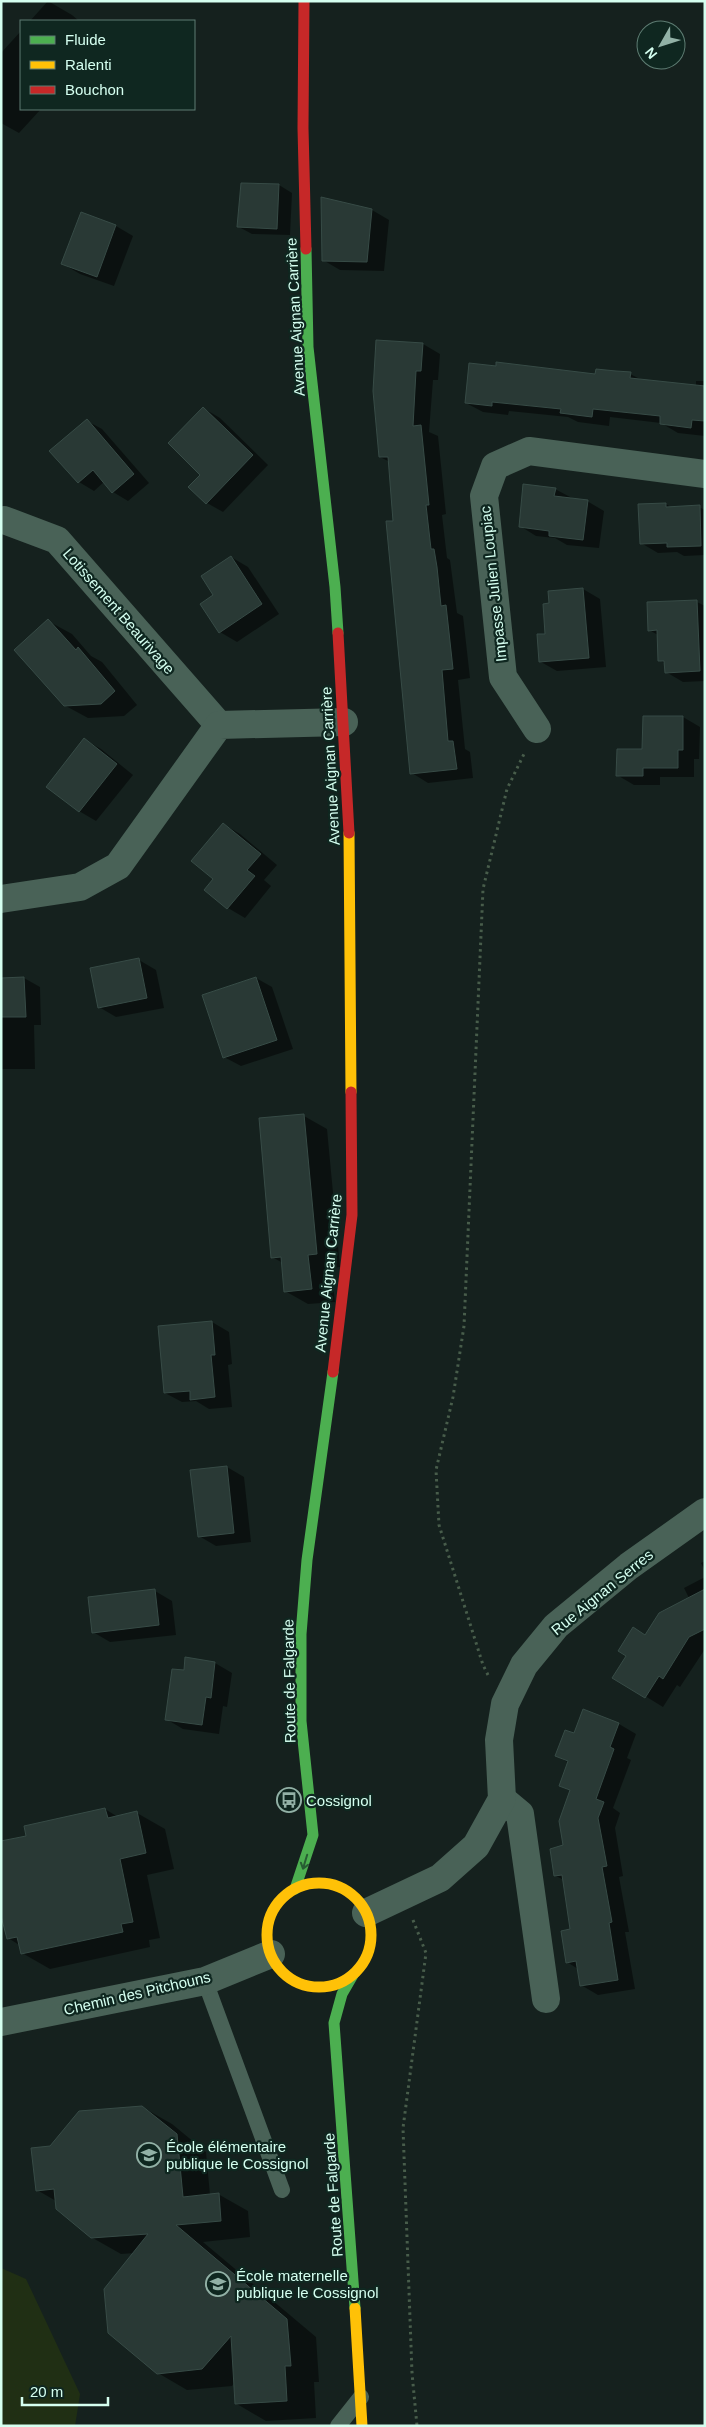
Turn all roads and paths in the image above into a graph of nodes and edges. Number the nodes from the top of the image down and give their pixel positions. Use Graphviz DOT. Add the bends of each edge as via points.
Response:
graph roads {
  1 [pos="304,1"];
  2 [pos="705,474"];
  3 [pos="4,520"];
  4 [pos="344,722"];
  5 [pos="219,725"];
  6 [pos="537,729"];
  7 [pos="1,899"];
  8 [pos="705,1512"];
  9 [pos="311,1528"];
  10 [pos="505,1704"];
  11 [pos="502,1799"];
  12 [pos="313,1834"];
  13 [pos="321,1851"];
  14 [pos="334,1874"];
  15 [pos="295,1889"];
  16 [pos="344,1889"];
  17 [pos="404,1896"];
  18 [pos="366,1913"];
  19 [pos="271,1954"];
  20 [pos="352,1975"];
  21 [pos="205,1980"];
  22 [pos="302,1984"];
  23 [pos="546,1999"];
  24 [pos="1,2022"];
  25 [pos="334,2023"];
  26 [pos="282,2190"];
  27 [pos="361,2398"];
  28 [pos="338,2426"];
  29 [pos="362,2426"];
  30 [pos="416,2426"];
  1 -- 4 [label="street, Avenue Aignan Carrière" via="308,347 334,587"];
  2 -- 6 [label="street, Impasse Julien Loupiac" via="528,451 495,466 484,496 503,677"];
  3 -- 5 [label="street, Lotissement Beaurivage" via="57,540"];
  4 -- 5 [label="street"];
  4 -- 9 [label="street, Avenue Aignan Carrière" via="349,821 352,1215"];
  5 -- 7 [label="street" via="118,866 80,886"];
  6 -- 10 [label="path" via="507,789 483,889 464,1326 453,1397 436,1470 439,1525 483,1665"];
  8 -- 10 [label="street, Rue Aignan Serres" via="629,1566 556,1626 524,1665"];
  9 -- 12 [label="street, Route de Falgarde" via="301,1634 301,1721"];
  10 -- 11 [label="street, Rue Aignan Serres" via="499,1740"];
  11 -- 17 [label="street" via="476,1846 440,1878"];
  11 -- 23 [label="street" via="520,1814"];
  12 -- 13 [label="street, Route de Falgarde"];
  12 -- 15 [label="street, Route de Falgarde, one-way"];
  14 -- 16 [label="street"];
  15 -- 16 [label="street" via="319,1883"];
  15 -- 19 [label="street" via="273,1910 267,1940"];
  16 -- 18 [label="street"];
  17 -- 18 [label="street"];
  17 -- 30 [label="path" via="426,1953 403,2128"];
  18 -- 20 [label="street" via="371,1930 370,1946 364,1962"];
  19 -- 21 [label="street, Chemin des Pitchouns"];
  19 -- 22 [label="street" via="278,1968"];
  20 -- 22 [label="street" via="328,1986"];
  20 -- 25 [label="street, Route de Falgarde" via="342,1994"];
  21 -- 24 [label="street, Chemin des Pitchouns"];
  21 -- 26 [label="lane"];
  22 -- 25 [label="street"];
  25 -- 27 [label="street, Route de Falgarde"];
  27 -- 28 [label="lane"];
  27 -- 29 [label="street, Route de Falgarde"];
}
